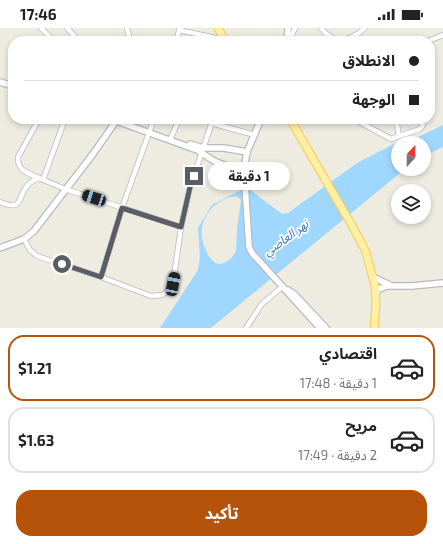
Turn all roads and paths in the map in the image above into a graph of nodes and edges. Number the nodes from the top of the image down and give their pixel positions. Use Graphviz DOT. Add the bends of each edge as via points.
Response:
graph roads {
  1 [pos="41,28"];
  2 [pos="67,28"];
  3 [pos="320,28"];
  4 [pos="365,28"];
  5 [pos="179,29"];
  6 [pos="49,36"];
  7 [pos="74,36"];
  8 [pos="206,36"];
  9 [pos="328,36"];
  10 [pos="354,36"];
  11 [pos="36,124"];
  12 [pos="63,124"];
  13 [pos="112,124"];
  14 [pos="126,124"];
  15 [pos="152,124"];
  16 [pos="177,124"];
  17 [pos="211,124"];
  18 [pos="221,124"];
  19 [pos="259,124"];
  20 [pos="293,124"];
  21 [pos="363,124"];
  22 [pos="397,124"];
  23 [pos="423,124"];
  24 [pos="150,132"];
  25 [pos="255,135"];
  26 [pos="400,136"];
  27 [pos="171,138"];
  28 [pos="391,139"];
  29 [pos="202,150"];
  30 [pos="247,152"];
  31 [pos="244,173"];
  32 [pos="41,179"];
  33 [pos="65,189"];
  34 [pos="0,202"];
  35 [pos="122,208"];
  36 [pos="181,227"];
  37 [pos="24,239"];
  38 [pos="0,248"];
  39 [pos="101,277"];
  40 [pos="374,277"];
  41 [pos="443,283"];
  42 [pos="390,285"];
  43 [pos="284,287"];
  44 [pos="375,294"];
  45 [pos="246,328"];
  46 [pos="320,328"];
  47 [pos="326,328"];
  48 [pos="374,328"];
  1 -- 6 [label="street"];
  2 -- 7 [label="street"];
  3 -- 9 [label="street"];
  4 -- 10 [label="street"];
  5 -- 8 [label="street"];
  11 -- 32 [label="street" via="18,157 18,163 24,171"];
  12 -- 32 [label="street"];
  13 -- 33 [label="street" via="93,154"];
  14 -- 24 [label="street"];
  15 -- 24 [label="street"];
  16 -- 27 [label="street"];
  17 -- 29 [label="street"];
  18 -- 25 [label="street"];
  19 -- 25 [label="street"];
  20 -- 40 [label="main road" via="354,229"];
  21 -- 28 [label="street"];
  22 -- 26 [label="street"];
  23 -- 26 [label="street" via="420,129"];
  24 -- 27 [label="street"];
  24 -- 29 [label="street"];
  24 -- 35 [label="street"];
  25 -- 30 [label="street"];
  27 -- 29 [label="street"];
  29 -- 30 [label="street" via="224,148"];
  29 -- 31 [label="street" via="214,161"];
  29 -- 36 [label="street"];
  30 -- 31 [label="street"];
  31 -- 43 [label="street" via="249,247"];
  32 -- 33 [label="street"];
  32 -- 34 [label="street" via="27,186 14,206"];
  33 -- 35 [label="street"];
  33 -- 37 [label="street" via="34,231"];
  35 -- 36 [label="street"];
  35 -- 39 [label="street"];
  36 -- 39 [label="street" via="173,284 162,295 151,296"];
  37 -- 38 [label="street"];
  37 -- 39 [label="street" via="37,256"];
  40 -- 42 [label="street"];
  40 -- 44 [label="main road"];
  41 -- 42 [label="street"];
  42 -- 44 [label="street"];
  43 -- 45 [label="street" via="262,304"];
  43 -- 46 [label="street"];
  43 -- 47 [label="street"];
  44 -- 48 [label="main road"];
}
